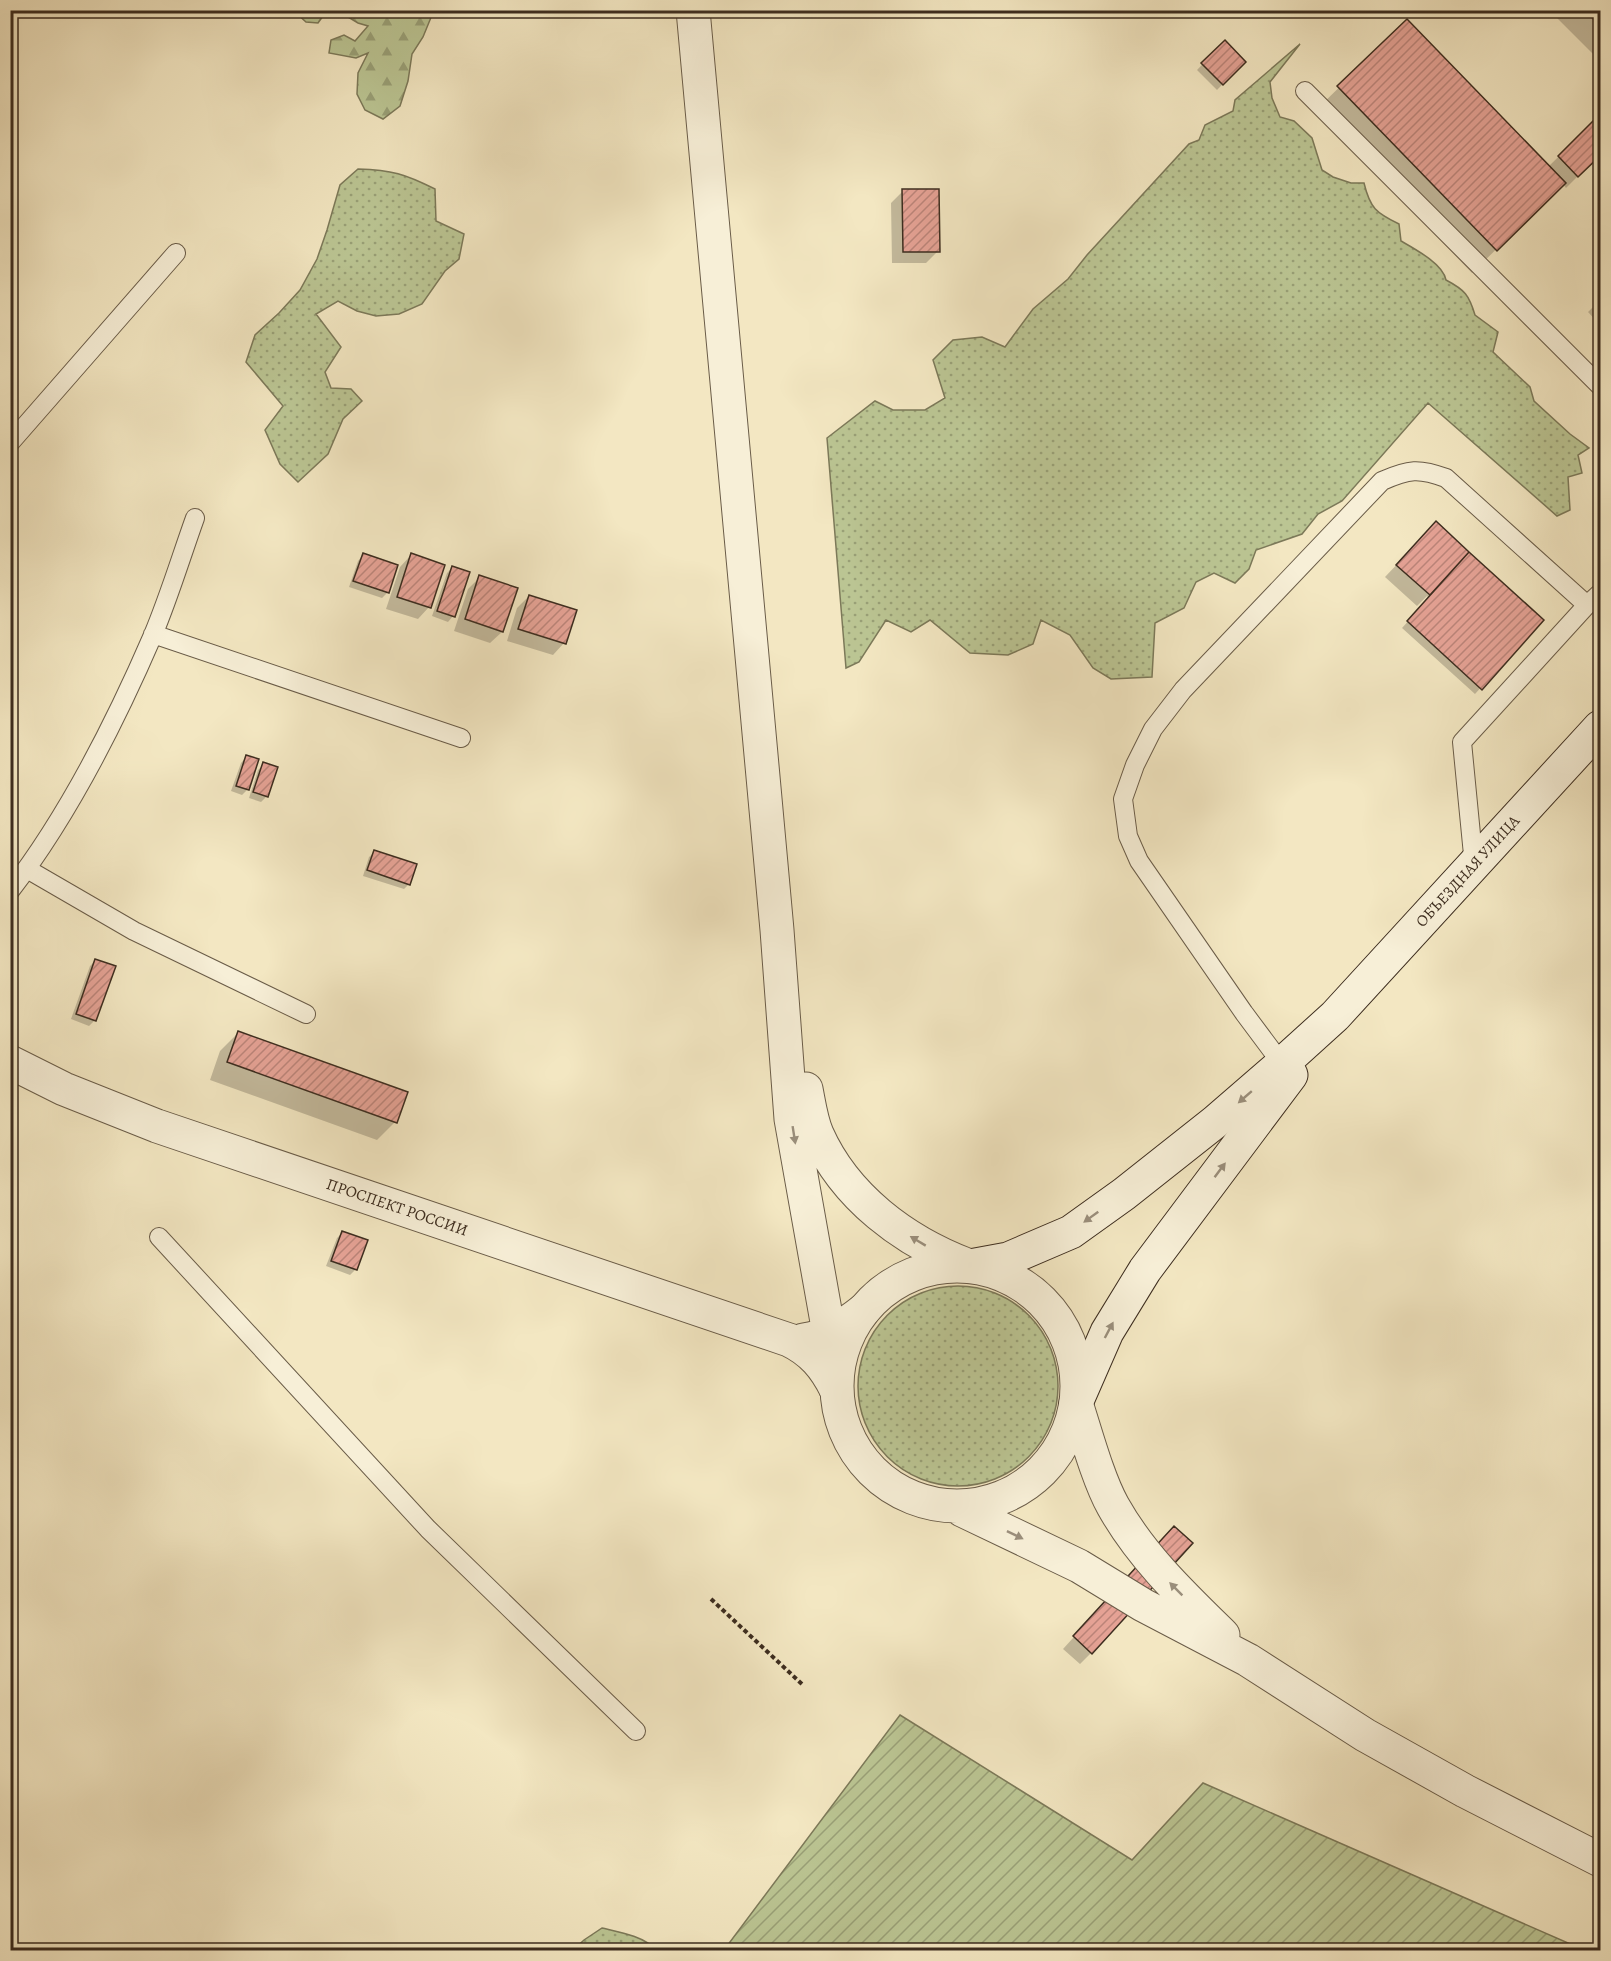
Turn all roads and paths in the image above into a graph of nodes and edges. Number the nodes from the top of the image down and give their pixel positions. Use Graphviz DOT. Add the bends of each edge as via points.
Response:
graph roads {
  1 [pos="693,10"];
  2 [pos="1305,92"];
  3 [pos="176,253"];
  4 [pos="1600,386"];
  5 [pos="10,443"];
  6 [pos="195,518"];
  7 [pos="1594,599"];
  8 [pos="153,634"];
  9 [pos="1600,727"];
  10 [pos="461,738"];
  11 [pos="1474,865"];
  12 [pos="27,869"];
  13 [pos="10,891"];
  14 [pos="777,930"];
  15 [pos="306,1014"];
  16 [pos="1335,1016"];
  17 [pos="10,1062"];
  18 [pos="1282,1064"];
  19 [pos="159,1237"];
  20 [pos="970,1266"];
  21 [pos="864,1310"];
  22 [pos="829,1333"];
  23 [pos="789,1340"];
  24 [pos="836,1389"];
  25 [pos="1076,1403"];
  26 [pos="962,1510"];
  27 [pos="711,1599"];
  28 [pos="1248,1660"];
  29 [pos="804,1686"];
  30 [pos="636,1731"];
  31 [pos="1600,1860"];
  1 -- 14 [label="street"];
  2 -- 4 [label="lane"];
  3 -- 5 [label="lane"];
  6 -- 8 [label="lane"];
  7 -- 11 [label="lane" via="1462,742"];
  7 -- 18 [label="lane" via="1446,478 1425,470 1401,472 1382,481 1183,690 1153,729 1123,799 1128,836 1139,861"];
  8 -- 10 [label="lane"];
  8 -- 12 [label="lane" via="89,770"];
  9 -- 11 [label="street, ОБЪЕЗДНАЯ УЛИЦА"];
  11 -- 16 [label="street, ОБЪЕЗДНАЯ УЛИЦА"];
  12 -- 13 [label="lane"];
  12 -- 15 [label="lane" via="134,931"];
  20 -- 14 [label="street, one-way" via="928,1248 879,1215 828,1155 811,1116"];
  14 -- 22 [label="street, one-way" via="791,1119"];
  16 -- 18 [label="street"];
  25 -- 16 [label="street, one-way" via="1107,1332 1145,1270"];
  17 -- 23 [label="street, ПРОСПЕКТ РОССИИ" via="64,1089 158,1126"];
  18 -- 20 [label="street, one-way" via="1215,1122 1071,1232 1008,1259"];
  19 -- 30 [label="lane" via="428,1529"];
  20 -- 21 [label="street" via="936,1267 911,1274 889,1286"];
  20 -- 25 [label="street" via="1011,1278 1052,1312 1074,1360"];
  21 -- 22 [label="street"];
  21 -- 24 [label="street" via="846,1339"];
  22 -- 23 [label="street"];
  22 -- 24 [label="street"];
  23 -- 24 [label="street" via="811,1353"];
  24 -- 26 [label="street" via="847,1436 874,1474 915,1499"];
  25 -- 26 [label="street" via="1071,1426 1046,1467 1007,1495"];
  28 -- 25 [label="street, one-way" via="1167,1581 1112,1505"];
  26 -- 28 [label="street, one-way" via="1079,1566"];
  27 -- 29 [label="path"];
  28 -- 31 [label="street" via="1365,1735"];
}
